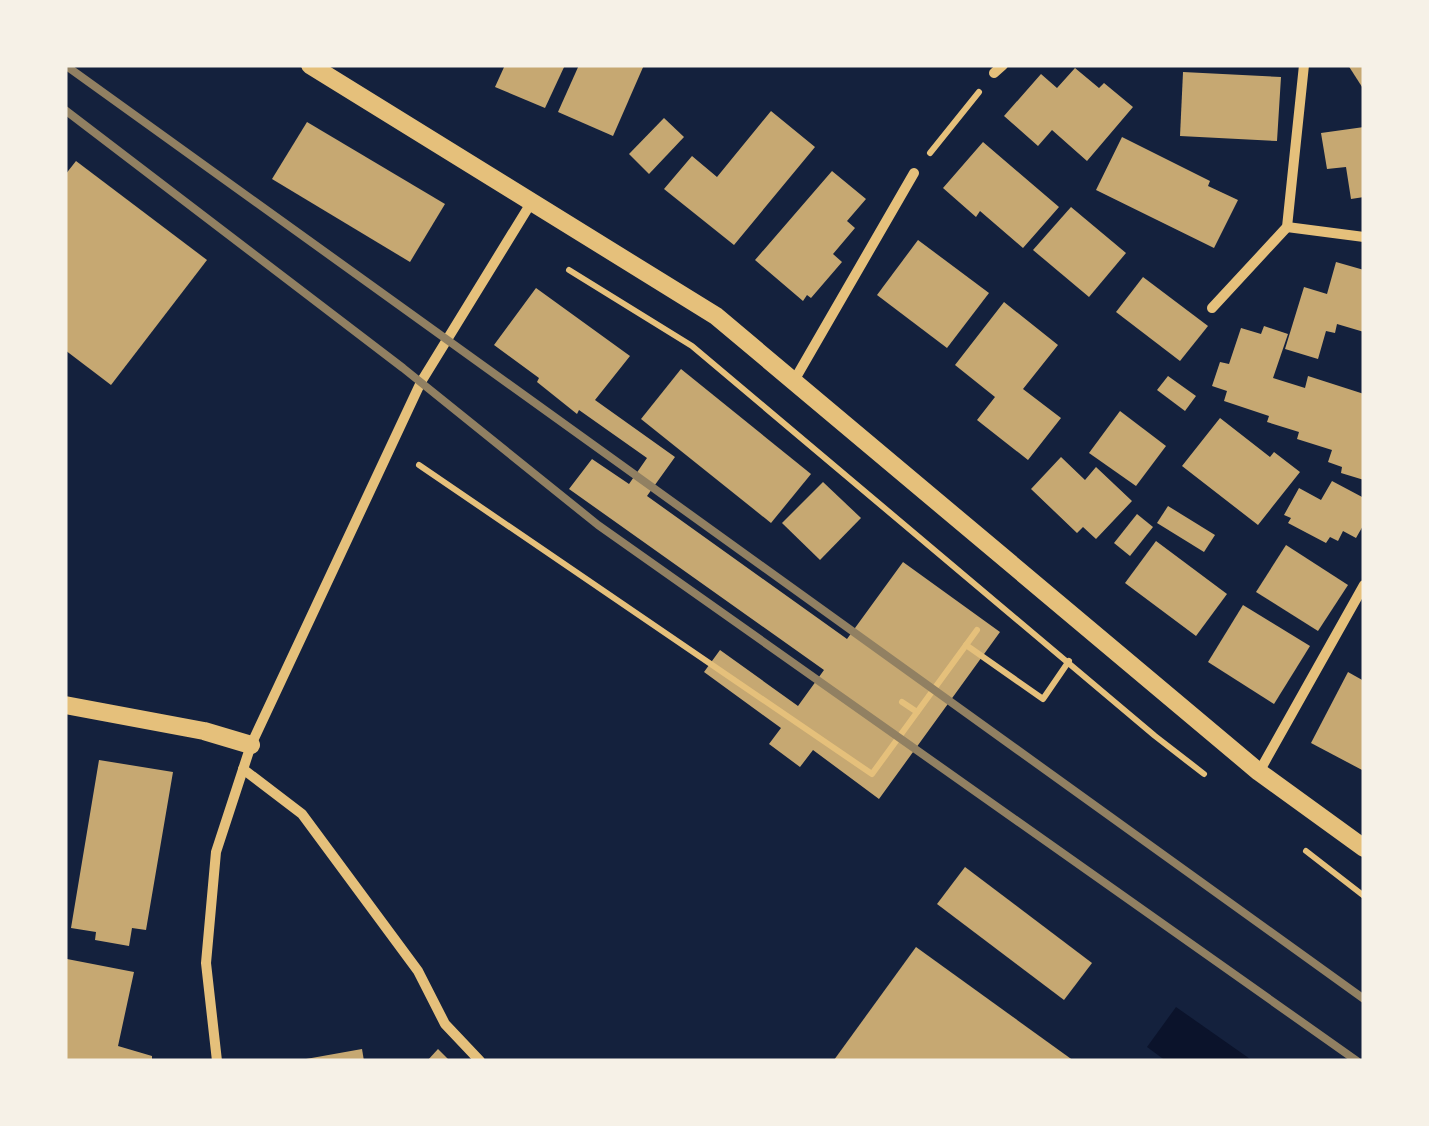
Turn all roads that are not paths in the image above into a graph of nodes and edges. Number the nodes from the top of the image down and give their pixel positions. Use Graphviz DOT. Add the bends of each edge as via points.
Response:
graph roads {
  1 [pos="310,65"];
  2 [pos="1304,65"];
  3 [pos="914,173"];
  4 [pos="531,202"];
  5 [pos="1286,227"];
  6 [pos="1364,237"];
  7 [pos="1212,308"];
  8 [pos="795,380"];
  9 [pos="1364,585"];
  10 [pos="65,705"];
  11 [pos="251,745"];
  12 [pos="243,769"];
  13 [pos="1259,772"];
  14 [pos="1364,848"];
  15 [pos="217,1061"];
  16 [pos="480,1061"];
  1 -- 4 [label="street"];
  2 -- 5 [label="street"];
  3 -- 8 [label="street"];
  4 -- 8 [label="street" via="716,316"];
  4 -- 11 [label="street" via="421,382"];
  5 -- 6 [label="street"];
  5 -- 7 [label="street"];
  8 -- 13 [label="street"];
  9 -- 13 [label="street"];
  10 -- 11 [label="street"];
  11 -- 12 [label="street"];
  12 -- 15 [label="street" via="216,852 206,963"];
  12 -- 16 [label="street" via="302,814 418,971 445,1024"];
  13 -- 14 [label="street"];
}
